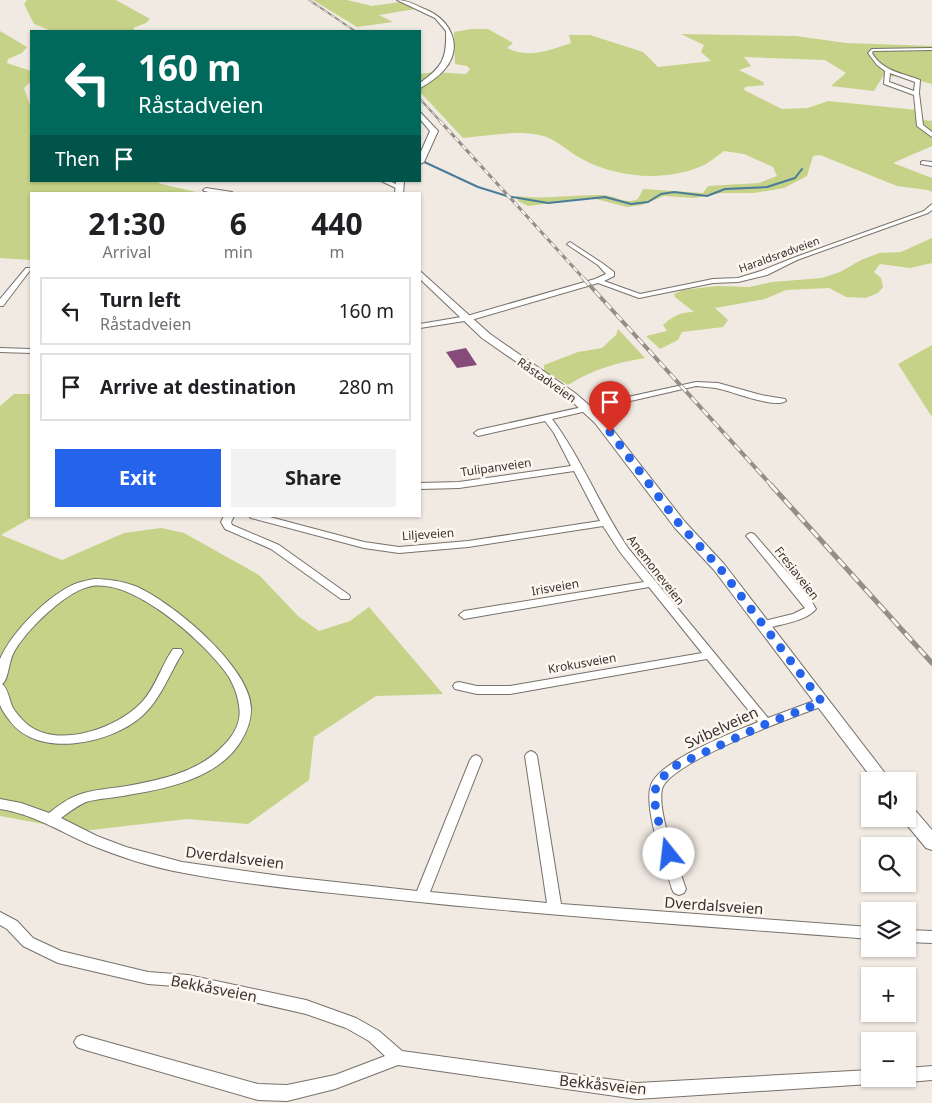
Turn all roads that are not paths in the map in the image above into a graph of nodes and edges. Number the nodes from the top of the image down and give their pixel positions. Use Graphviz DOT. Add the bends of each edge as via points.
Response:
graph roads {
  1 [pos="400,0"];
  2 [pos="932,49"];
  3 [pos="888,69"];
  4 [pos="421,85"];
  5 [pos="916,94"];
  6 [pos="421,115"];
  7 [pos="932,135"];
  8 [pos="421,160"];
  9 [pos="923,163"];
  10 [pos="932,164"];
  11 [pos="386,182"];
  12 [pos="399,187"];
  13 [pos="206,190"];
  14 [pos="219,192"];
  15 [pos="932,206"];
  16 [pos="570,244"];
  17 [pos="28,269"];
  18 [pos="421,275"];
  19 [pos="598,281"];
  20 [pos="0,304"];
  21 [pos="468,318"];
  22 [pos="421,326"];
  23 [pos="0,350"];
  24 [pos="30,351"];
  25 [pos="782,401"];
  26 [pos="587,409"];
  27 [pos="547,418"];
  28 [pos="478,433"];
  29 [pos="575,468"];
  30 [pos="421,486"];
  31 [pos="228,517"];
  32 [pos="258,517"];
  33 [pos="606,523"];
  34 [pos="751,536"];
  35 [pos="649,584"];
  36 [pos="344,597"];
  37 [pos="464,615"];
  38 [pos="764,625"];
  39 [pos="176,652"];
  40 [pos="709,655"];
  41 [pos="0,681"];
  42 [pos="459,686"];
  43 [pos="0,688"];
  44 [pos="822,702"];
  45 [pos="766,724"];
  46 [pos="531,756"];
  47 [pos="476,760"];
  48 [pos="876,772"];
  49 [pos="0,804"];
  50 [pos="52,818"];
  51 [pos="916,824"];
  52 [pos="932,843"];
  53 [pos="679,889"];
  54 [pos="422,896"];
  55 [pos="555,908"];
  56 [pos="0,918"];
  57 [pos="861,932"];
  58 [pos="916,936"];
  59 [pos="932,937"];
  60 [pos="82,1042"];
  61 [pos="398,1058"];
  62 [pos="932,1073"];
  63 [pos="916,1074"];
  64 [pos="861,1079"];
  1 -- 4 [label="main road" via="437,16 450,31 449,62"];
  2 -- 3 [label="street" via="871,50 870,56"];
  3 -- 5 [label="street" via="918,81"];
  3 -- 5 [label="street" via="886,83"];
  5 -- 7 [label="street" via="920,126"];
  6 -- 8 [label="main road" via="434,131"];
  9 -- 10 [label="street"];
  11 -- 12 [label="street"];
  13 -- 14 [label="street"];
  15 -- 19 [label="street, Haraldsrødveien" via="926,212 750,278 713,281 639,296"];
  16 -- 19 [label="street" via="611,274"];
  17 -- 20 [label="street"];
  18 -- 21 [label="main road, Råstadveien"];
  19 -- 21 [label="street"];
  21 -- 22 [label="street"];
  21 -- 26 [label="main road, Råstadveien" via="497,345"];
  23 -- 24 [label="street"];
  25 -- 26 [label="street" via="706,383"];
  26 -- 27 [label="street"];
  26 -- 38 [label="main road, Råstadveien" via="618,442 666,507"];
  27 -- 28 [label="street"];
  27 -- 29 [label="street, Anemoneveien"];
  29 -- 30 [label="street, Tulipanveien" via="459,485"];
  29 -- 33 [label="street, Anemoneveien"];
  31 -- 36 [label="street" via="228,527 274,547"];
  32 -- 33 [label="street, Liljeveien" via="364,545 399,550 468,544"];
  33 -- 35 [label="street, Anemoneveien"];
  34 -- 38 [label="street, Fresiaveien" via="811,609"];
  35 -- 37 [label="street, Irisveien"];
  35 -- 40 [label="street, Anemoneveien"];
  38 -- 44 [label="main road, Råstadveien"];
  39 -- 43 [label="street" via="155,692 134,716 80,738 57,739 25,729 10,713"];
  40 -- 42 [label="street, Krokusveien" via="510,690 477,690"];
  40 -- 45 [label="street, Anemoneveien"];
  41 -- 50 [label="street" via="2,662 7,653 49,606 68,590 105,582 138,592 161,606 220,656 243,694 245,714 236,739 209,764 192,774 162,784 78,800"];
  44 -- 45 [label="street, Svibelveien"];
  44 -- 48 [label="main road, Råstadveien"];
  45 -- 53 [label="street, Svibelveien" via="677,765 657,785 655,803"];
  46 -- 55 [label="street"];
  47 -- 54 [label="street"];
  49 -- 50 [label="street, Dverdalsveien" via="21,806"];
  50 -- 54 [label="street, Dverdalsveien" via="78,833 158,863"];
  51 -- 52 [label="main road"];
  54 -- 55 [label="street, Dverdalsveien"];
  55 -- 57 [label="street, Dverdalsveien"];
  56 -- 61 [label="street, Bekkåsveien" via="28,942 58,958 148,978 188,981 306,1007 352,1023 374,1036"];
  58 -- 59 [label="street"];
  60 -- 61 [label="street, Bekkåsveien" via="258,1092 288,1094 335,1082"];
  61 -- 64 [label="street, Bekkåsveien" via="637,1091"];
  62 -- 63 [label="street"];
}
